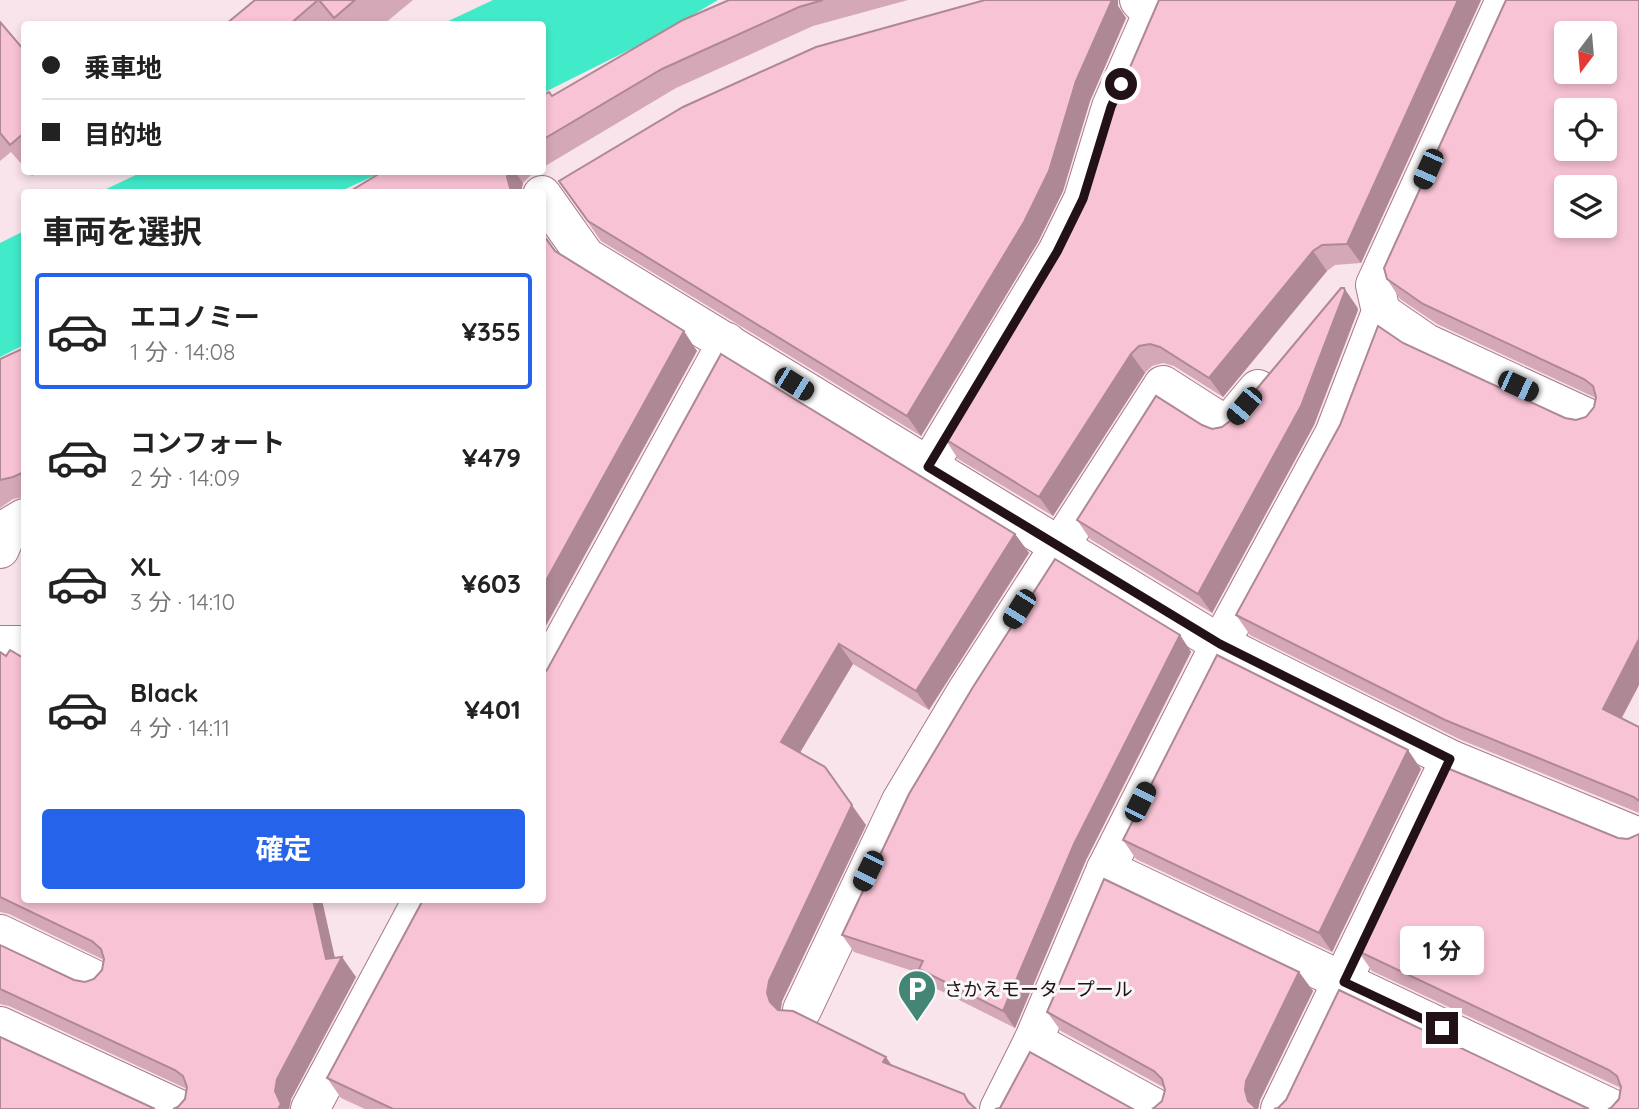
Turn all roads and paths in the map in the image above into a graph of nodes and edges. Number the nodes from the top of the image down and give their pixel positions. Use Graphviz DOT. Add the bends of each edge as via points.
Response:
graph roads {
  1 [pos="1139,0"];
  2 [pos="1505,0"];
  3 [pos="575,174"];
  4 [pos="546,192"];
  5 [pos="546,201"];
  6 [pos="1367,294"];
  7 [pos="727,342"];
  8 [pos="1278,366"];
  9 [pos="1588,418"];
  10 [pos="928,467"];
  11 [pos="21,520"];
  12 [pos="1059,547"];
  13 [pos="0,548"];
  14 [pos="1220,644"];
  15 [pos="0,645"];
  16 [pos="21,645"];
  17 [pos="546,672"];
  18 [pos="1450,759"];
  19 [pos="1639,837"];
  20 [pos="1106,869"];
  21 [pos="420,903"];
  22 [pos="0,933"];
  23 [pos="96,980"];
  24 [pos="1344,982"];
  25 [pos="802,1010"];
  26 [pos="0,1026"];
  27 [pos="1033,1041"];
  28 [pos="313,1108"];
  29 [pos="179,1109"];
  30 [pos="999,1109"];
  31 [pos="1157,1109"];
  32 [pos="1280,1109"];
  33 [pos="1613,1109"];
  1 -- 10 [label="street" via="1152,14 1111,107 1083,199 1057,252"];
  2 -- 6 [label="street"];
  3 -- 4 [label="street"];
  5 -- 7 [label="street" via="586,257"];
  6 -- 9 [label="street" via="1426,343"];
  6 -- 14 [label="street" via="1334,434"];
  7 -- 10 [label="street"];
  7 -- 17 [label="street"];
  8 -- 12 [label="street" via="1227,426 1163,385"];
  10 -- 12 [label="street"];
  11 -- 13 [label="street" via="9,527"];
  12 -- 14 [label="street"];
  12 -- 25 [label="street" via="901,801"];
  14 -- 18 [label="street"];
  14 -- 20 [label="street"];
  15 -- 16 [label="street"];
  18 -- 19 [label="street"];
  18 -- 24 [label="street"];
  20 -- 24 [label="street"];
  20 -- 27 [label="street"];
  21 -- 28 [label="street"];
  22 -- 23 [label="street"];
  24 -- 32 [label="street"];
  24 -- 33 [label="street"];
  26 -- 29 [label="street"];
  27 -- 30 [label="street"];
  27 -- 31 [label="street"];
}
